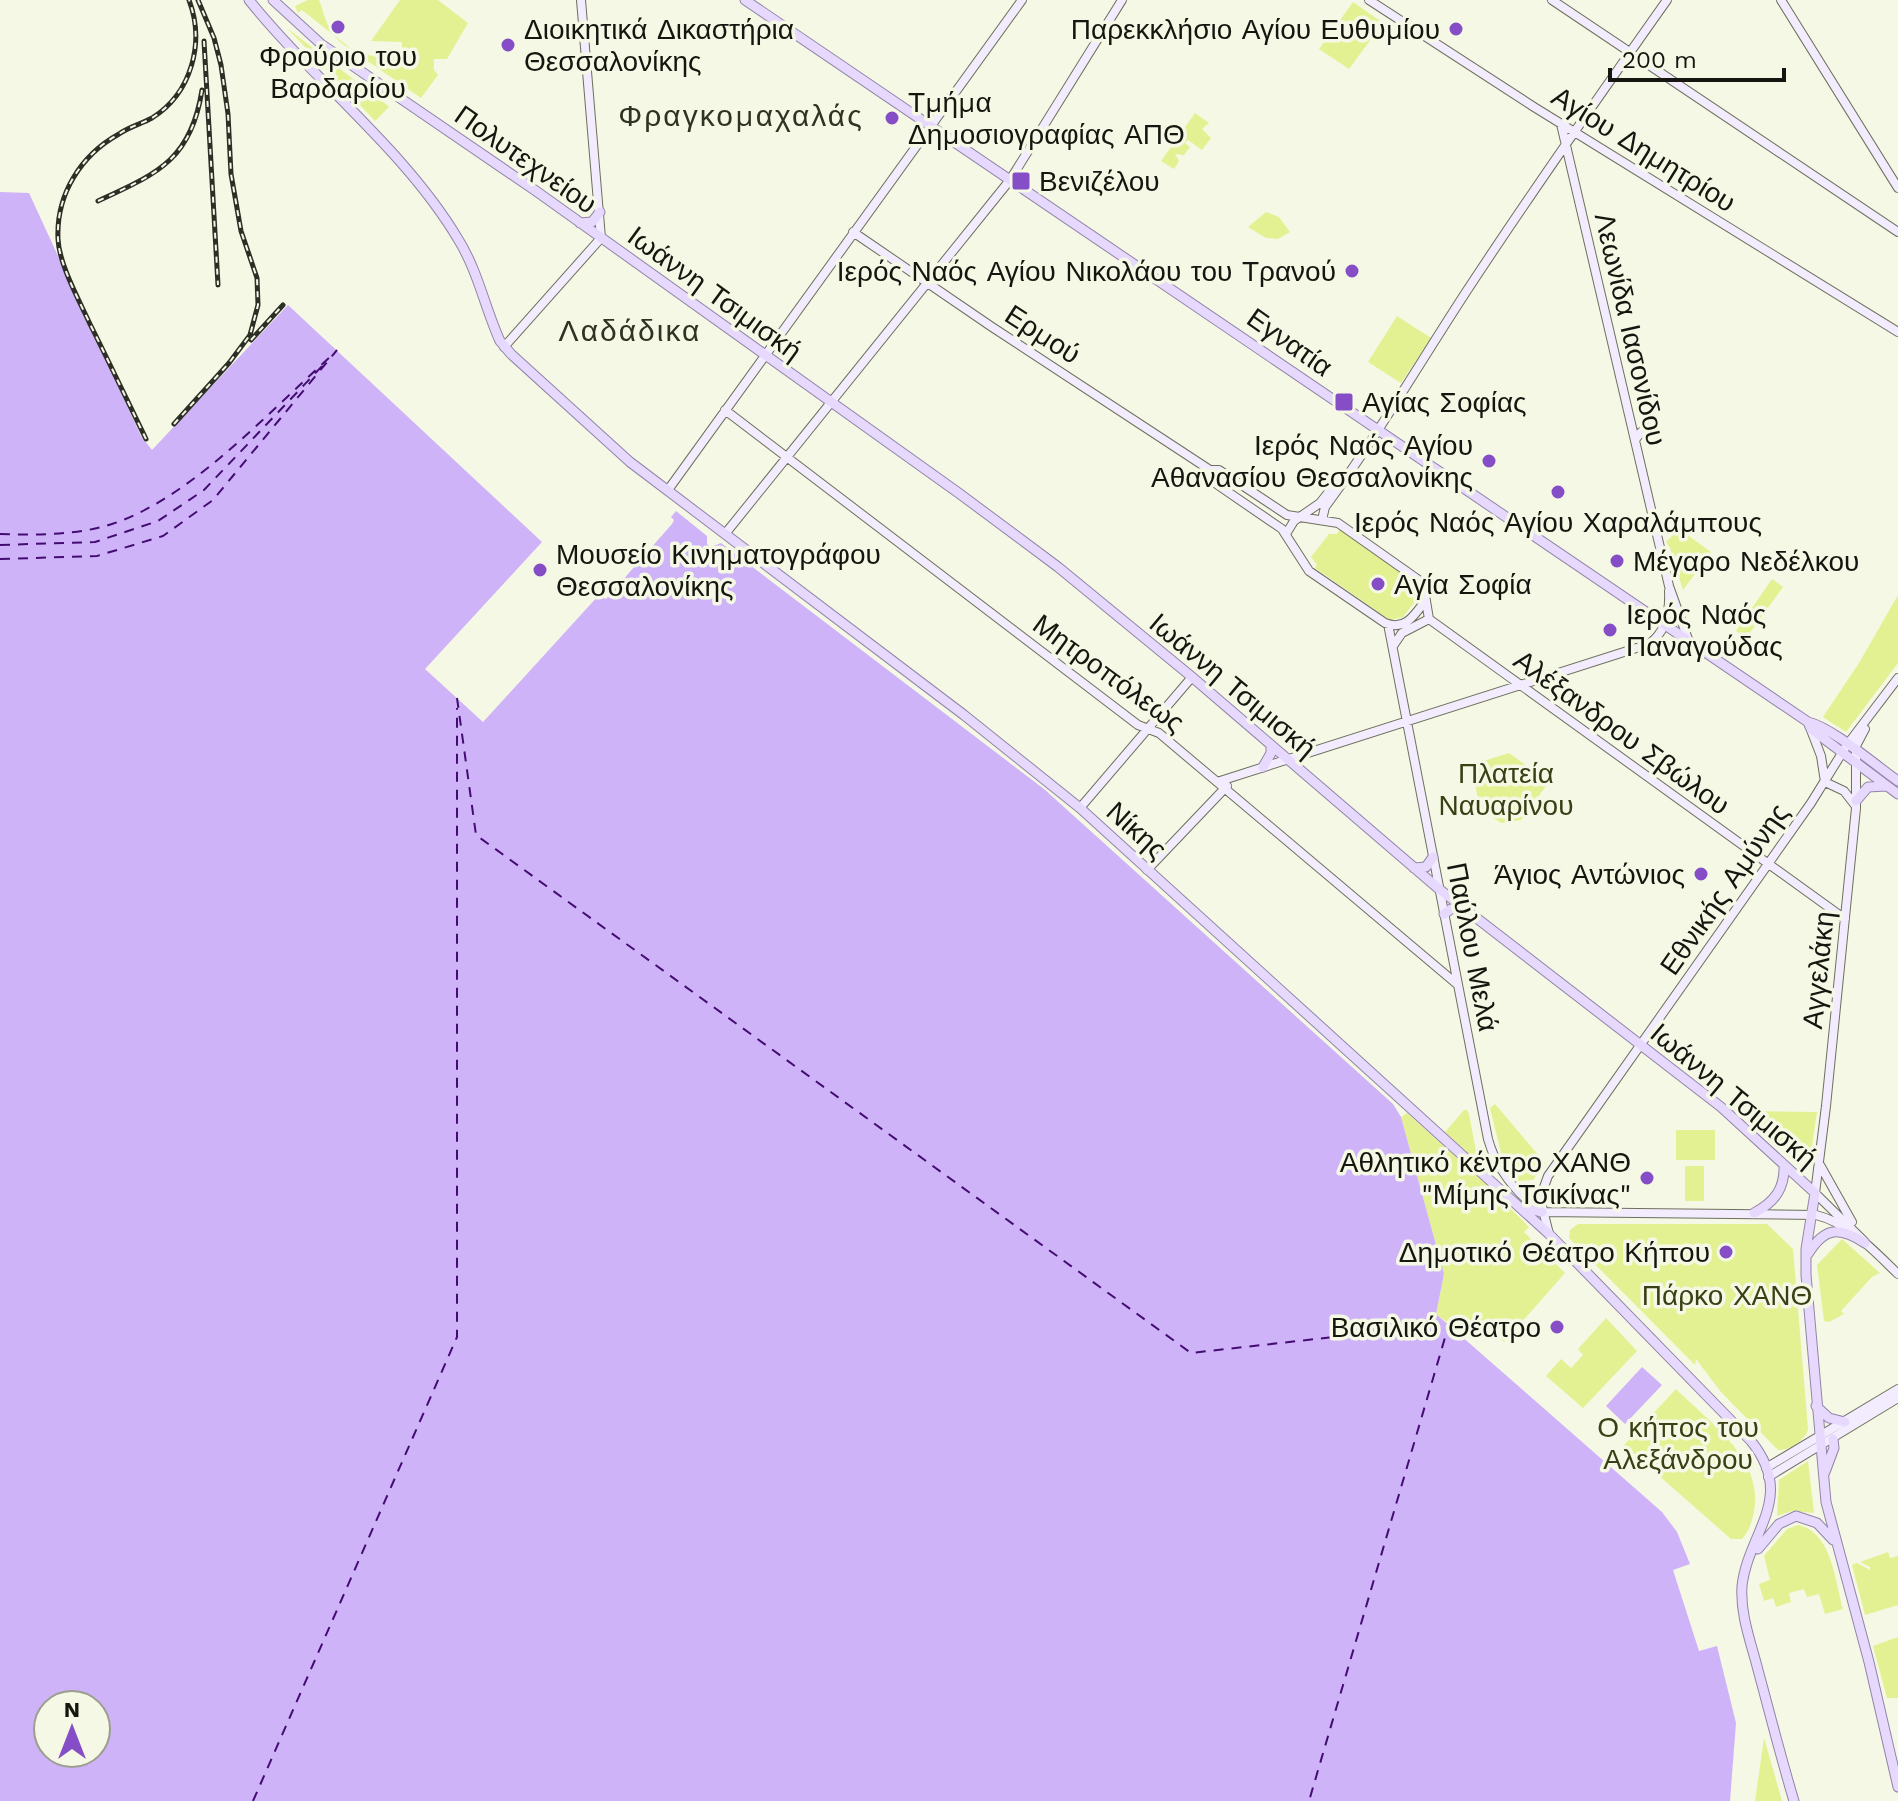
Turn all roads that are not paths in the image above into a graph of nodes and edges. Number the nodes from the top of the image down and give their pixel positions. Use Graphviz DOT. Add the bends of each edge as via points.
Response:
graph roads {
  1 [pos="249,0"];
  2 [pos="273,0"];
  3 [pos="581,0"];
  4 [pos="745,0"];
  5 [pos="1022,0"];
  6 [pos="1122,0"];
  7 [pos="1369,0"];
  8 [pos="1552,0"];
  9 [pos="1667,0"];
  10 [pos="1783,0"];
  11 [pos="1630,52"];
  12 [pos="1561,123"];
  13 [pos="930,126"];
  14 [pos="1575,132"];
  15 [pos="1566,146"];
  16 [pos="1010,180"];
  17 [pos="1898,180"];
  18 [pos="1898,188"];
  19 [pos="600,212"];
  20 [pos="580,223"];
  21 [pos="853,232"];
  22 [pos="1898,232"];
  23 [pos="601,238"];
  24 [pos="927,284"];
  25 [pos="1898,332"];
  26 [pos="504,347"];
  27 [pos="764,355"];
  28 [pos="832,402"];
  29 [pos="725,410"];
  30 [pos="1653,425"];
  31 [pos="1377,429"];
  32 [pos="1635,440"];
  33 [pos="787,457"];
  34 [pos="1210,470"];
  35 [pos="668,490"];
  36 [pos="1298,518"];
  37 [pos="1322,520"];
  38 [pos="725,534"];
  39 [pos="1286,534"];
  40 [pos="1669,586"];
  41 [pos="1426,601"];
  42 [pos="1429,619"];
  43 [pos="1664,623"];
  44 [pos="1388,624"];
  45 [pos="1688,639"];
  46 [pos="1393,647"];
  47 [pos="1505,675"];
  48 [pos="1192,677"];
  49 [pos="1542,678"];
  50 [pos="1898,678"];
  51 [pos="1519,685"];
  52 [pos="1498,692"];
  53 [pos="1887,694"];
  54 [pos="1541,701"];
  55 [pos="1407,721"];
  56 [pos="1809,726"];
  57 [pos="1148,728"];
  58 [pos="1271,745"];
  59 [pos="1844,748"];
  60 [pos="1856,751"];
  61 [pos="1287,760"];
  62 [pos="1856,763"];
  63 [pos="1263,767"];
  64 [pos="1898,781"];
  65 [pos="1825,782"];
  66 [pos="1221,785"];
  67 [pos="1886,786"];
  68 [pos="1898,794"];
  69 [pos="1856,804"];
  70 [pos="1080,808"];
  71 [pos="1433,857"];
  72 [pos="1768,864"];
  73 [pos="1414,868"];
  74 [pos="1147,870"];
  75 [pos="1439,889"];
  76 [pos="1465,908"];
  77 [pos="1444,914"];
  78 [pos="1845,919"];
  79 [pos="1458,985"];
  80 [pos="1641,1045"];
  81 [pos="1784,1165"];
  82 [pos="1820,1165"];
  83 [pos="1815,1193"];
  84 [pos="1518,1205"];
  85 [pos="1542,1212"];
  86 [pos="1754,1213"];
  87 [pos="1811,1215"];
  88 [pos="1549,1234"];
  89 [pos="1865,1243"];
  90 [pos="1806,1261"];
  91 [pos="1898,1274"];
  92 [pos="1898,1389"];
  93 [pos="1898,1398"];
  94 [pos="1816,1406"];
  95 [pos="1845,1422"];
  96 [pos="1833,1439"];
  97 [pos="1819,1443"];
  98 [pos="1767,1472"];
  99 [pos="1823,1483"];
  100 [pos="1836,1547"];
  101 [pos="1750,1560"];
  102 [pos="1898,1787"];
  103 [pos="1794,1801"];
  1 -- 26 [label="main road" via="424,189 464,249"];
  2 -- 20 [label="main road, Πολυτεχνείου" via="321,44"];
  3 -- 19 [label="main road"];
  4 -- 13 [label="main road, Εγνατία"];
  5 -- 13 [label="main road"];
  6 -- 16 [label="main road"];
  7 -- 12 [label="main road, Αγίου Δημητρίου"];
  8 -- 11 [label="main road"];
  9 -- 11 [label="main road"];
  10 -- 17 [label="main road"];
  10 -- 18 [label="main road"];
  11 -- 14 [label="main road"];
  11 -- 22 [label="main road"];
  12 -- 14 [label="main road, Αγίου Δημητρίου"];
  12 -- 15 [label="main road, Λεωνίδα Ιασονίδου"];
  13 -- 16 [label="main road, Εγνατία"];
  13 -- 21 [label="main road"];
  14 -- 15 [label="main road"];
  14 -- 25 [label="main road, Αγίου Δημητρίου"];
  15 -- 31 [label="main road"];
  15 -- 32 [label="main road, Λεωνίδα Ιασονίδου"];
  16 -- 24 [label="main road"];
  16 -- 31 [label="main road, Εγνατία"];
  19 -- 20 [label="main road" via="592,222"];
  19 -- 23 [label="main road"];
  20 -- 23 [label="main road, Πολυτεχνείου"];
  21 -- 24 [label="main road, Ερμού"];
  21 -- 27 [label="main road"];
  23 -- 26 [label="main road"];
  23 -- 27 [label="main road, Ιωάννη Τσιμισκή"];
  24 -- 28 [label="main road"];
  24 -- 34 [label="main road, Ερμού"];
  26 -- 35 [label="main road, Νίκης" via="600,437"];
  27 -- 28 [label="main road, Ιωάννη Τσιμισκή"];
  27 -- 29 [label="main road"];
  28 -- 33 [label="main road"];
  28 -- 48 [label="main road, Ιωάννη Τσιμισκή" via="1058,567"];
  29 -- 33 [label="main road, Μητροπόλεως"];
  29 -- 35 [label="main road"];
  30 -- 32 [label="main road"];
  31 -- 36 [label="main road" via="1323,500"];
  31 -- 37 [label="main road" via="1325,507"];
  31 -- 43 [label="main road, Εγνατία"];
  32 -- 40 [label="main road, Λεωνίδα Ιασονίδου"];
  33 -- 38 [label="main road"];
  33 -- 57 [label="main road, Μητροπόλεως" via="988,613"];
  34 -- 36 [label="main road, Ερμού" via="1219,470"];
  34 -- 39 [label="main road, Ερμού" via="1212,481"];
  35 -- 38 [label="main road, Νίκης"];
  36 -- 37 [label="main road"];
  36 -- 39 [label="main road"];
  37 -- 41 [label="main road" via="1338,523 1417,577"];
  38 -- 70 [label="main road, Νίκης"];
  39 -- 44 [label="main road, Ερμού" via="1309,571"];
  40 -- 43 [label="main road"];
  40 -- 45 [label="main road"];
  41 -- 42 [label="main road"];
  41 -- 44 [label="main road" via="1407,623"];
  42 -- 46 [label="main road" via="1402,633"];
  42 -- 47 [label="main road, Αλέξανδρου Σβώλου"];
  43 -- 45 [label="main road, Εγνατία"];
  43 -- 49 [label="main road" via="1650,644"];
  44 -- 46 [label="main road, Παύλου Μελά"];
  45 -- 56 [label="main road, Εγνατία"];
  46 -- 55 [label="main road, Παύλου Μελά"];
  47 -- 51 [label="main road, Αλέξανδρου Σβώλου"];
  47 -- 52 [label="main road"];
  48 -- 57 [label="main road"];
  48 -- 58 [label="main road, Ιωάννη Τσιμισκή"];
  49 -- 51 [label="main road"];
  49 -- 54 [label="main road"];
  50 -- 53 [label="main road, Εθνικής Αμύνης"];
  51 -- 52 [label="main road"];
  51 -- 54 [label="main road, Αλέξανδρου Σβώλου"];
  52 -- 55 [label="main road"];
  53 -- 59 [label="main road, Εθνικής Αμύνης"];
  53 -- 60 [label="main road, Εθνικής Αμύνης" via="1857,740"];
  54 -- 72 [label="main road, Αλέξανδρου Σβώλου"];
  55 -- 61 [label="main road"];
  55 -- 71 [label="main road, Παύλου Μελά"];
  56 -- 59 [label="main road, Εγνατία" via="1816,724"];
  56 -- 65 [label="main road"];
  57 -- 66 [label="main road, Μητροπόλεως"];
  57 -- 70 [label="main road"];
  58 -- 61 [label="main road, Ιωάννη Τσιμισκή"];
  58 -- 63 [label="main road"];
  59 -- 60 [label="main road, Εγνατία"];
  59 -- 62 [label="main road, Εγνατία"];
  59 -- 65 [label="main road, Εθνικής Αμύνης"];
  60 -- 62 [label="main road, Αγγελάκη"];
  60 -- 64 [label="main road, Εγνατία"];
  61 -- 63 [label="main road"];
  61 -- 73 [label="main road, Ιωάννη Τσιμισκή"];
  62 -- 67 [label="main road, Εγνατία"];
  62 -- 69 [label="main road, Αγγελάκη"];
  63 -- 66 [label="main road"];
  65 -- 69 [label="main road"];
  65 -- 72 [label="main road, Εθνικής Αμύνης"];
  66 -- 74 [label="main road"];
  66 -- 79 [label="main road, Μητροπόλεως"];
  67 -- 68 [label="main road, Εγνατία"];
  67 -- 69 [label="main road" via="1868,787"];
  69 -- 78 [label="main road, Αγγελάκη"];
  70 -- 74 [label="main road, Νίκης"];
  71 -- 73 [label="main road" via="1426,867"];
  71 -- 75 [label="main road, Παύλου Μελά"];
  72 -- 78 [label="main road, Αλέξανδρου Σβώλου"];
  72 -- 80 [label="main road, Εθνικής Αμύνης"];
  73 -- 75 [label="main road, Ιωάννη Τσιμισκή"];
  74 -- 84 [label="main road, Νίκης"];
  75 -- 76 [label="main road, Ιωάννη Τσιμισκή"];
  75 -- 77 [label="main road, Παύλου Μελά"];
  76 -- 77 [label="main road"];
  76 -- 80 [label="main road, Ιωάννη Τσιμισκή"];
  77 -- 79 [label="main road, Παύλου Μελά"];
  78 -- 82 [label="main road, Αγγελάκη"];
  79 -- 85 [label="main road, Παύλου Μελά" via="1493,1157"];
  80 -- 81 [label="main road, Ιωάννη Τσιμισκή"];
  80 -- 85 [label="main road, Εθνικής Αμύνης" via="1548,1176 1541,1192"];
  81 -- 83 [label="main road, Ιωάννη Τσιμισκή"];
  81 -- 86 [label="main road" via="1783,1187"];
  82 -- 83 [label="main road, Αγγελάκη"];
  82 -- 89 [label="main road"];
  83 -- 87 [label="main road"];
  83 -- 89 [label="main road"];
  84 -- 85 [label="main road"];
  84 -- 88 [label="main road, Νίκης"];
  85 -- 86 [label="main road"];
  85 -- 88 [label="main road, Εθνικής Αμύνης"];
  86 -- 87 [label="main road"];
  87 -- 89 [label="main road" via="1832,1220"];
  87 -- 90 [label="main road"];
  88 -- 98 [label="main road, Νίκης" via="1751,1441"];
  89 -- 90 [label="main road" via="1844,1232 1829,1232"];
  89 -- 91 [label="main road"];
  90 -- 94 [label="main road"];
  92 -- 95 [label="main road"];
  93 -- 96 [label="main road"];
  94 -- 95 [label="main road" via="1827,1417"];
  94 -- 97 [label="main road"];
  95 -- 97 [label="main road"];
  96 -- 97 [label="main road"];
  96 -- 99 [label="main road"];
  97 -- 98 [label="main road"];
  97 -- 99 [label="main road"];
  98 -- 101 [label="main road" via="1766,1517"];
  99 -- 100 [label="main road"];
  100 -- 101 [label="main road" via="1817,1523 1795,1517 1778,1525"];
  100 -- 102 [label="main road"];
  101 -- 103 [label="main road" via="1743,1584 1744,1617"];
}
